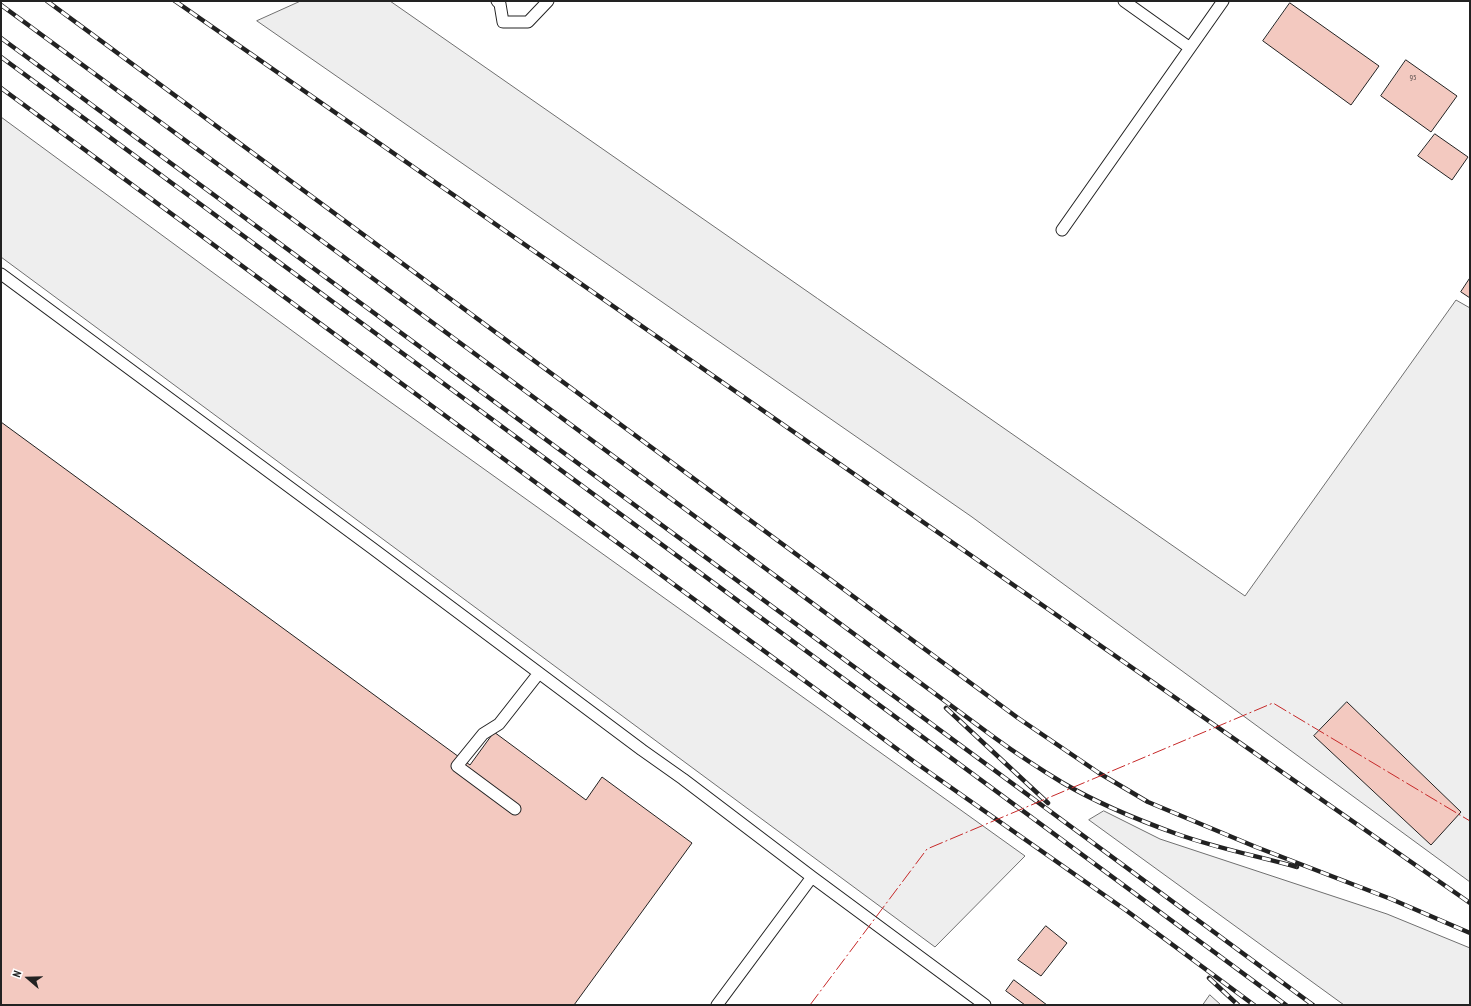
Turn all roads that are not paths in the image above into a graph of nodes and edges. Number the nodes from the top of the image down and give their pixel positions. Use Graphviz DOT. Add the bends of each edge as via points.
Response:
graph roads {
  1 [pos="497,1"];
  2 [pos="548,1"];
  3 [pos="1124,1"];
  4 [pos="1223,1"];
  5 [pos="1190,48"];
  6 [pos="1062,230"];
  7 [pos="1,274"];
  8 [pos="539,673"];
  9 [pos="515,809"];
  10 [pos="812,877"];
  11 [pos="717,1005"];
  12 [pos="985,1005"];
  1 -- 2 [label="lane" via="500,4 503,22 528,22"];
  3 -- 5 [label="lane"];
  4 -- 5 [label="lane"];
  5 -- 6 [label="lane"];
  7 -- 8 [label="lane"];
  8 -- 9 [label="lane" via="499,724 483,734 457,766"];
  8 -- 10 [label="lane"];
  10 -- 11 [label="lane"];
  10 -- 12 [label="lane"];
}
